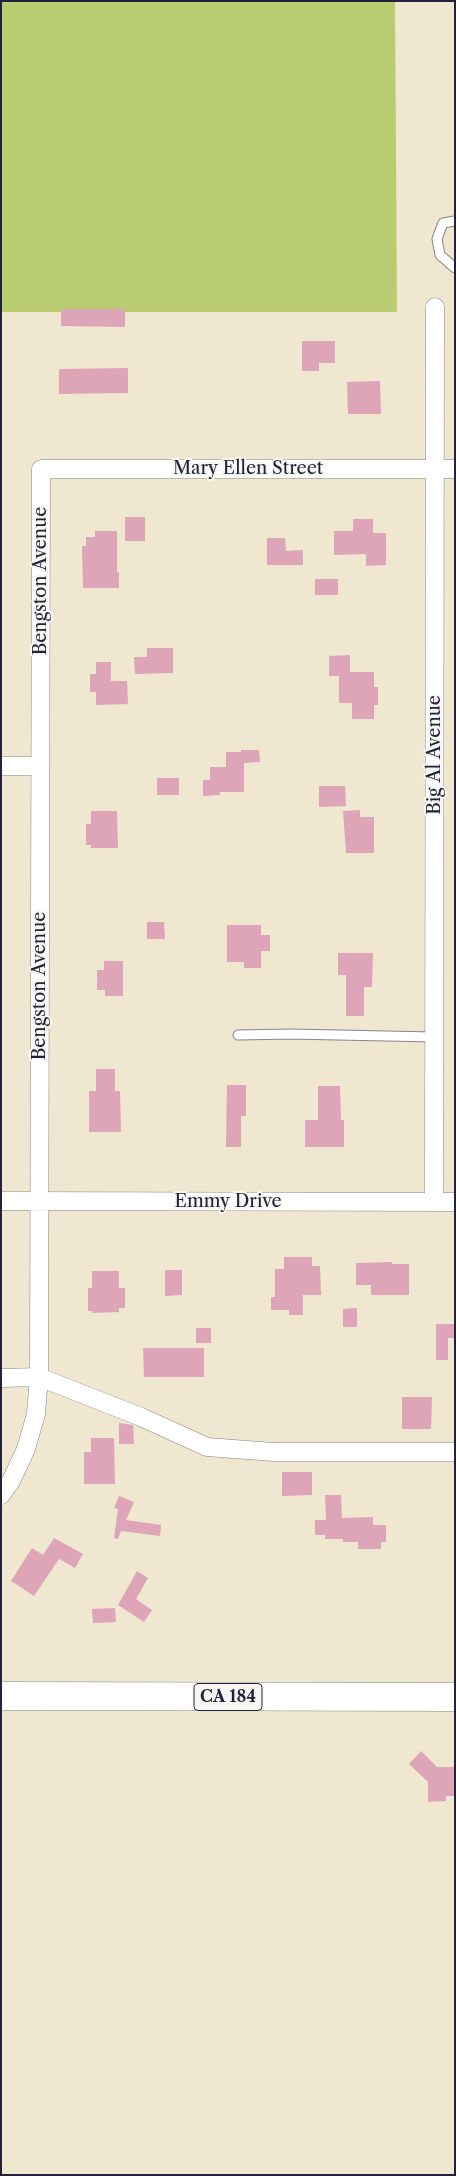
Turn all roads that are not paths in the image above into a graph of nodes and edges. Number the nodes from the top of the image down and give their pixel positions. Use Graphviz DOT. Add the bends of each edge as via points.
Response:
graph roads {
  1 [pos="455,221"];
  2 [pos="455,268"];
  3 [pos="435,307"];
  4 [pos="41,468"];
  5 [pos="435,469"];
  6 [pos="455,469"];
  7 [pos="1,766"];
  8 [pos="40,766"];
  9 [pos="238,1035"];
  10 [pos="434,1037"];
  11 [pos="1,1202"];
  12 [pos="40,1202"];
  13 [pos="434,1202"];
  14 [pos="455,1202"];
  15 [pos="1,1378"];
  16 [pos="39,1378"];
  17 [pos="455,1452"];
  18 [pos="1,1495"];
  19 [pos="1,1696"];
  20 [pos="455,1697"];
  1 -- 2 [label="lane" via="443,223 437,239 440,255"];
  3 -- 5 [label="street, Big Al Avenue"];
  4 -- 5 [label="street, Mary Ellen Street"];
  4 -- 8 [label="street, Bengston Avenue"];
  5 -- 6 [label="street, Mary Ellen Street"];
  5 -- 10 [label="street, Big Al Avenue"];
  7 -- 8 [label="street"];
  8 -- 12 [label="street, Bengston Avenue"];
  9 -- 10 [label="lane"];
  10 -- 13 [label="street, Big Al Avenue"];
  11 -- 12 [label="street, Emmy Drive"];
  12 -- 13 [label="street, Emmy Drive"];
  12 -- 16 [label="street, Bengston Avenue"];
  13 -- 14 [label="street, Emmy Drive"];
  15 -- 16 [label="street"];
  16 -- 17 [label="street" via="207,1447 274,1452"];
  16 -- 18 [label="street, Bengston Avenue" via="36,1414 26,1449"];
  19 -- 20 [label="main road, CA 184"];
}
